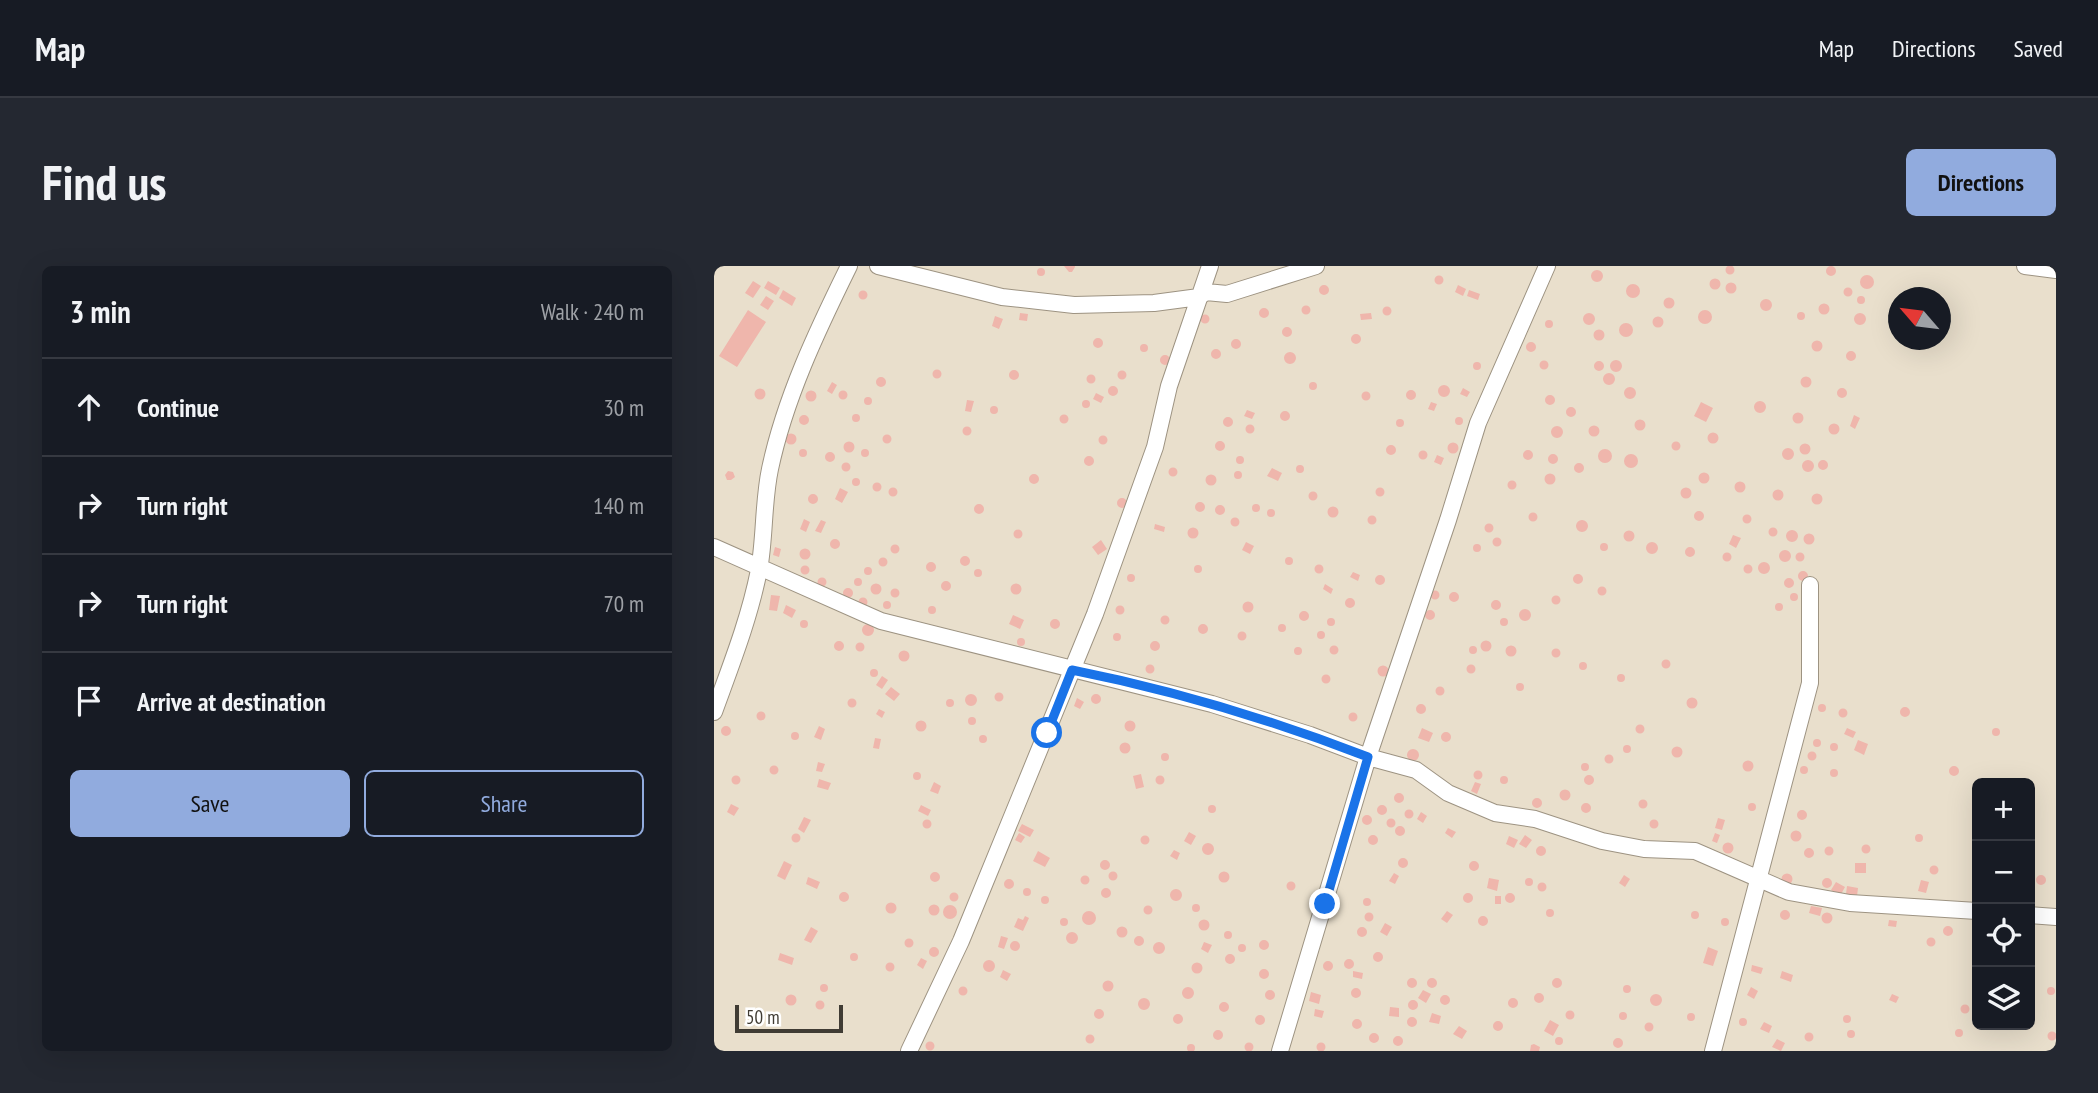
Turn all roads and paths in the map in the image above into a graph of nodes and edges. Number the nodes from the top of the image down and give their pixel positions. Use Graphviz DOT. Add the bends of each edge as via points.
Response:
graph roads {
  1 [pos="849,266"];
  2 [pos="878,266"];
  3 [pos="1210,266"];
  4 [pos="1316,266"];
  5 [pos="1548,266"];
  6 [pos="2025,266"];
  7 [pos="2056,270"];
  8 [pos="1199,297"];
  9 [pos="714,547"];
  10 [pos="760,567"];
  11 [pos="1810,584"];
  12 [pos="1072,670"];
  13 [pos="714,712"];
  14 [pos="1368,757"];
  15 [pos="1760,880"];
  16 [pos="1972,912"];
  17 [pos="2035,915"];
  18 [pos="2056,917"];
  19 [pos="909,1051"];
  20 [pos="1280,1051"];
  21 [pos="1713,1051"];
  1 -- 10 [label="street" via="808,353 770,469"];
  2 -- 8 [label="street" via="1002,297 1074,305"];
  3 -- 8 [label="street"];
  4 -- 8 [label="street" via="1227,294 1206,292"];
  5 -- 14 [label="street" via="1478,422"];
  6 -- 7 [label="street"];
  8 -- 12 [label="street" via="1169,386 1155,447"];
  9 -- 10 [label="street"];
  10 -- 12 [label="street" via="881,621"];
  10 -- 13 [label="street" via="740,645"];
  11 -- 15 [label="street" via="1810,683"];
  12 -- 14 [label="street" via="1212,704"];
  12 -- 19 [label="street" via="961,941"];
  14 -- 15 [label="street" via="1416,770 1448,793 1495,813 1535,819 1644,849 1695,851"];
  14 -- 20 [label="street"];
  15 -- 16 [label="street" via="1788,892 1850,903"];
  15 -- 21 [label="street"];
  17 -- 18 [label="street"];
}
